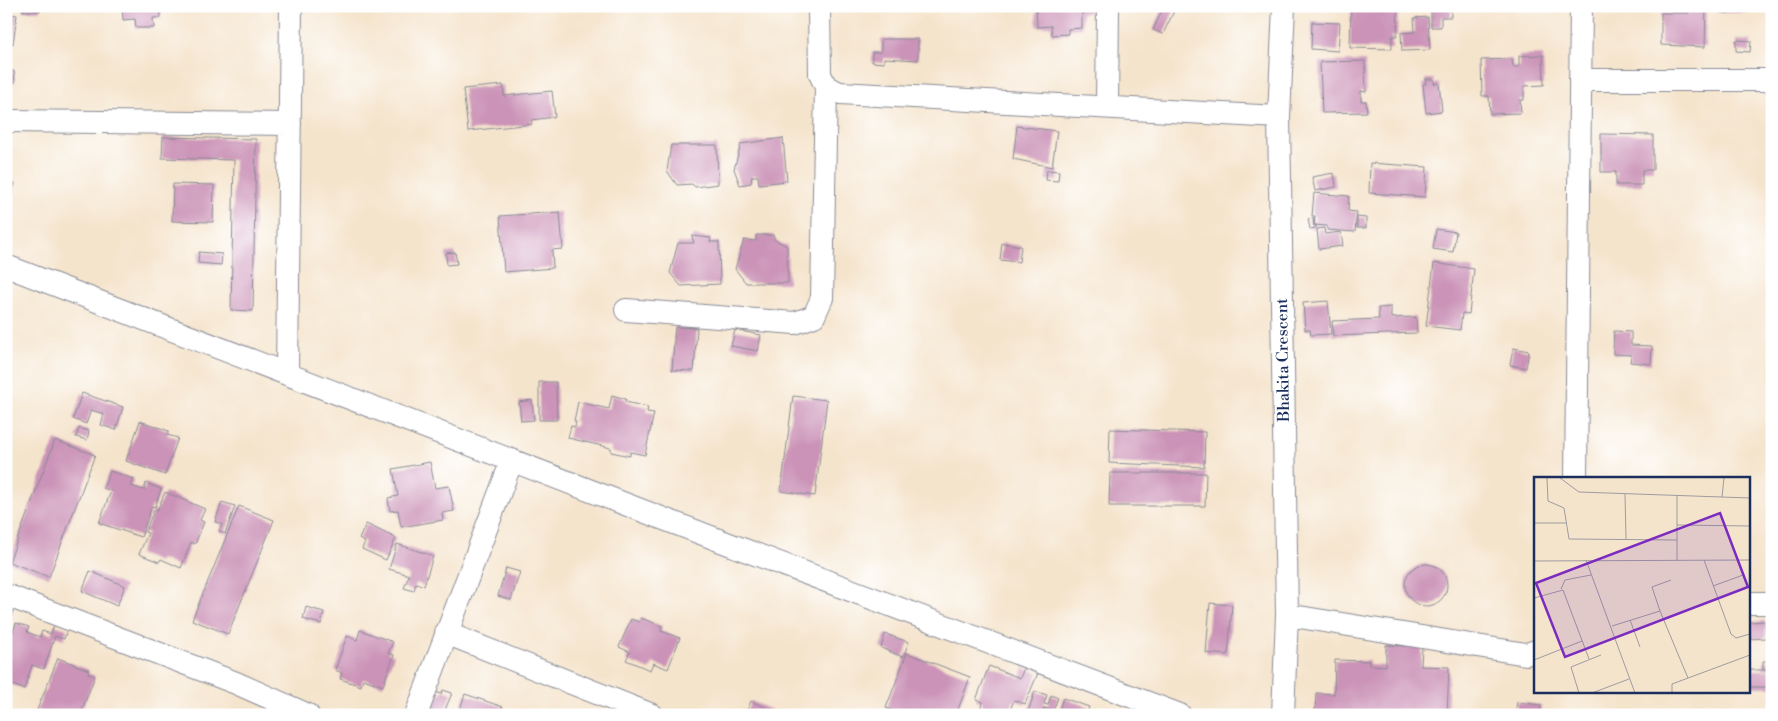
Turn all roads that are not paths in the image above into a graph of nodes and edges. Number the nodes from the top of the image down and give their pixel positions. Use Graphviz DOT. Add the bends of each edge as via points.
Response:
graph roads {
  1 [pos="291,6"];
  2 [pos="819,6"];
  3 [pos="1108,6"];
  4 [pos="1284,6"];
  5 [pos="1581,6"];
  6 [pos="1580,80"];
  7 [pos="1772,80"];
  8 [pos="826,86"];
  9 [pos="1107,107"];
  10 [pos="1279,117"];
  11 [pos="6,121"];
  12 [pos="290,124"];
  13 [pos="6,266"];
  14 [pos="626,310"];
  15 [pos="287,374"];
  16 [pos="512,460"];
  17 [pos="1576,477"];
  18 [pos="6,595"];
  19 [pos="1750,602"];
  20 [pos="1772,603"];
  21 [pos="1287,615"];
  22 [pos="446,633"];
  23 [pos="1534,652"];
  24 [pos="308,715"];
  25 [pos="416,715"];
  26 [pos="652,715"];
  27 [pos="1180,715"];
  28 [pos="1284,715"];
  1 -- 12 [label="street"];
  2 -- 8 [label="street" via="820,74"];
  3 -- 9 [label="street"];
  4 -- 10 [label="street, Bhakita Crescent"];
  5 -- 6 [label="street"];
  6 -- 7 [label="street"];
  6 -- 17 [label="street"];
  8 -- 9 [label="street" via="840,93"];
  8 -- 14 [label="street" via="822,298 814,316 795,323"];
  9 -- 10 [label="street"];
  10 -- 21 [label="street, Bhakita Crescent"];
  11 -- 12 [label="street"];
  12 -- 15 [label="street"];
  13 -- 15 [label="street"];
  15 -- 16 [label="street"];
  16 -- 22 [label="street"];
  16 -- 27 [label="street"];
  18 -- 24 [label="street" via="236,683"];
  19 -- 20 [label="street"];
  21 -- 23 [label="street" via="1526,654"];
  21 -- 28 [label="street, Bhakita Crescent"];
  22 -- 25 [label="street"];
  22 -- 26 [label="street"];
}
